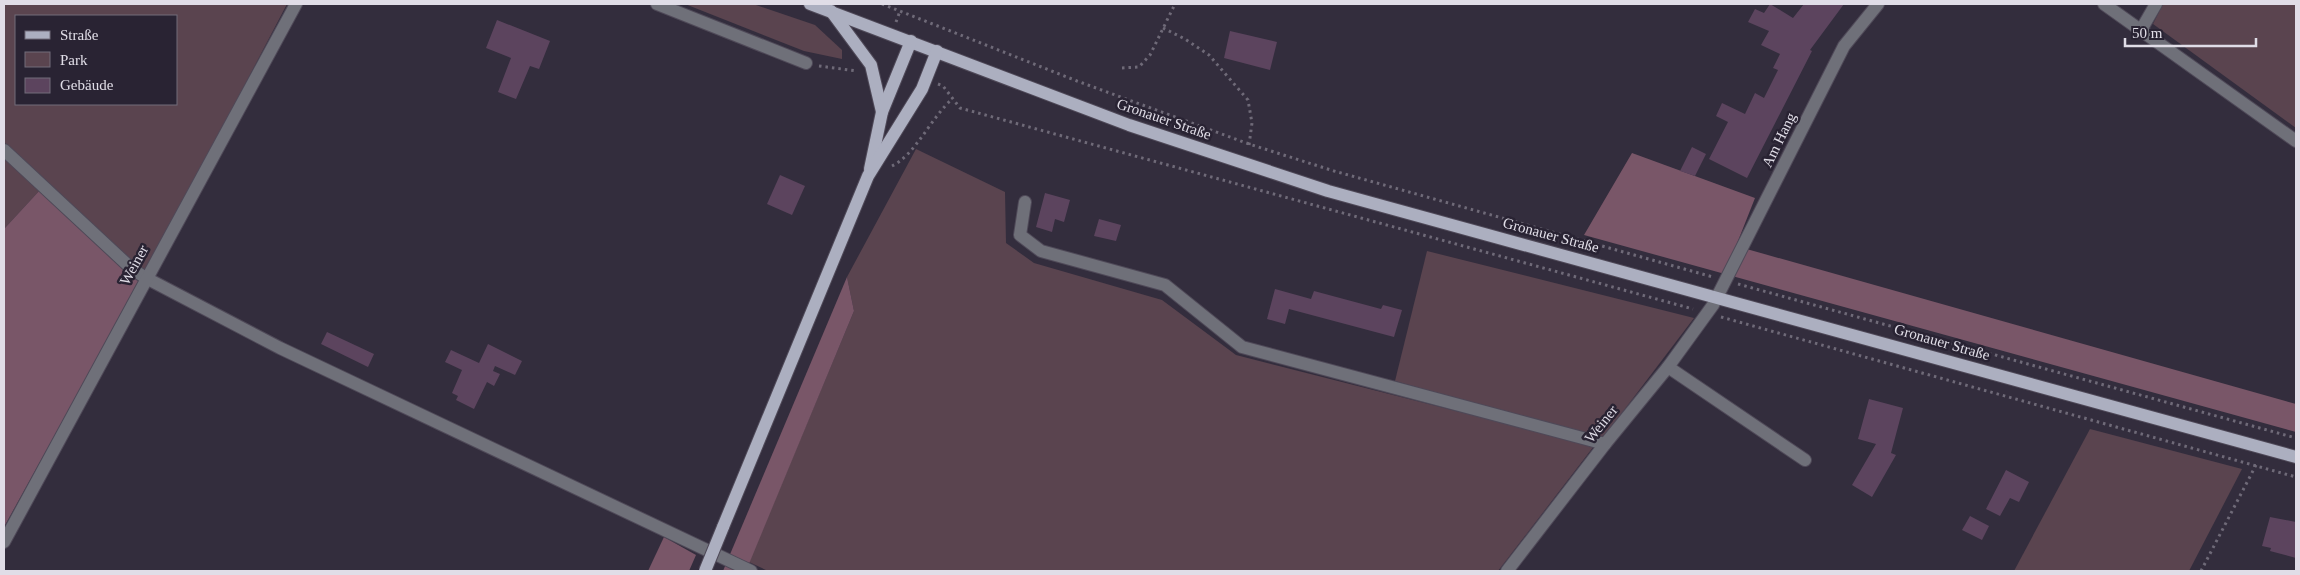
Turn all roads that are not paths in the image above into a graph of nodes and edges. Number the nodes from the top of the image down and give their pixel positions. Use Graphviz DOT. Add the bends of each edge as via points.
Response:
graph roads {
  1 [pos="296,4"];
  2 [pos="657,4"];
  3 [pos="810,4"];
  4 [pos="1878,4"];
  5 [pos="2104,4"];
  6 [pos="2156,4"];
  7 [pos="831,11"];
  8 [pos="2141,30"];
  9 [pos="911,40"];
  10 [pos="937,51"];
  11 [pos="806,63"];
  12 [pos="882,112"];
  13 [pos="2296,141"];
  14 [pos="4,150"];
  15 [pos="868,176"];
  16 [pos="1025,202"];
  17 [pos="146,278"];
  18 [pos="1718,297"];
  19 [pos="1668,367"];
  20 [pos="1605,444"];
  21 [pos="2296,457"];
  22 [pos="1805,460"];
  23 [pos="4,542"];
  24 [pos="705,571"];
  25 [pos="751,571"];
  26 [pos="1508,571"];
  1 -- 17 [label="street, Weiner"];
  2 -- 11 [label="street"];
  3 -- 7 [label="main road, Gronauer Straße"];
  4 -- 18 [label="street, Am Hang" via="1844,46"];
  5 -- 8 [label="street"];
  6 -- 8 [label="street"];
  7 -- 9 [label="main road, Gronauer Straße"];
  7 -- 12 [label="main road" via="871,66"];
  8 -- 13 [label="street"];
  9 -- 10 [label="main road, Gronauer Straße"];
  9 -- 12 [label="main road"];
  10 -- 15 [label="main road" via="926,80"];
  10 -- 18 [label="main road, Gronauer Straße" via="1129,125 1328,191"];
  12 -- 15 [label="main road"];
  14 -- 17 [label="street" via="132,269"];
  15 -- 24 [label="main road, bridge"];
  16 -- 20 [label="street" via="1020,235 1041,251 1164,285 1242,347"];
  17 -- 23 [label="street, Weiner"];
  17 -- 25 [label="street" via="280,348"];
  18 -- 19 [label="street, Weiner"];
  18 -- 21 [label="main road, Gronauer Straße"];
  19 -- 20 [label="street, Weiner"];
  19 -- 22 [label="street"];
  20 -- 26 [label="street, Weiner"];
}
